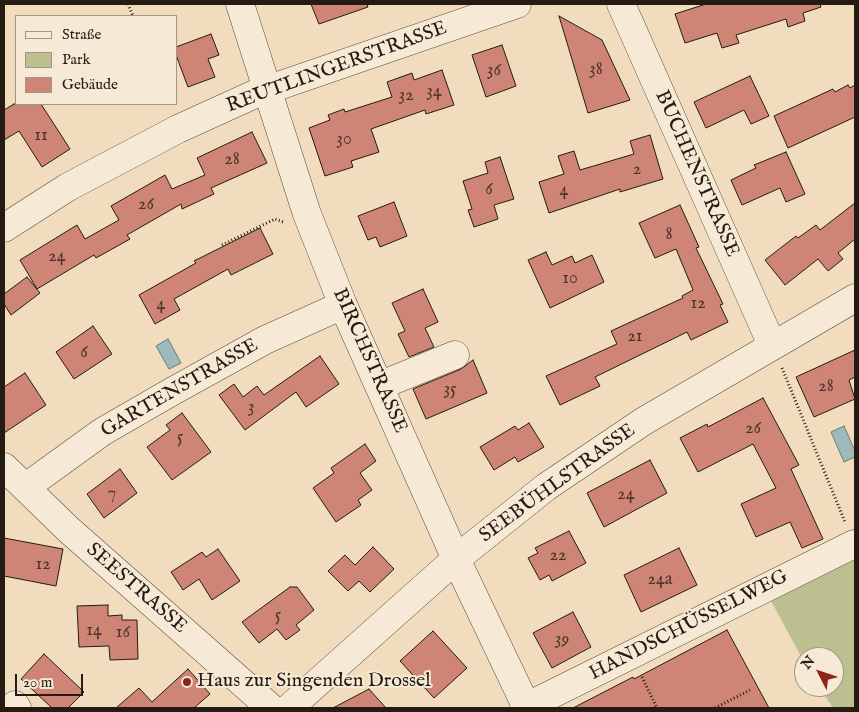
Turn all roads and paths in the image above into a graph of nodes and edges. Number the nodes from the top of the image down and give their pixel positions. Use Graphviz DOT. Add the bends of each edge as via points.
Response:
graph roads {
  1 [pos="240,4"];
  2 [pos="517,4"];
  3 [pos="621,4"];
  4 [pos="266,91"];
  5 [pos="307,214"];
  6 [pos="4,228"];
  7 [pos="222,245"];
  8 [pos="855,298"];
  9 [pos="343,305"];
  10 [pos="772,345"];
  11 [pos="455,355"];
  12 [pos="379,386"];
  13 [pos="4,467"];
  14 [pos="26,487"];
  15 [pos="854,544"];
  16 [pos="456,559"];
  17 [pos="631,655"];
  18 [pos="750,690"];
  19 [pos="271,708"];
  20 [pos="289,708"];
  21 [pos="526,708"];
  22 [pos="657,708"];
  23 [pos="715,708"];
  1 -- 4 [label="street, BIRCHSTRASSE"];
  2 -- 4 [label="street, REUTLINGERSTRASSE"];
  3 -- 10 [label="street, BUCHENSTRASSE"];
  4 -- 5 [label="street, BIRCHSTRASSE"];
  4 -- 6 [label="street, REUTLINGERSTRASSE" via="178,129 68,186"];
  5 -- 7 [label="path" via="284,222 275,219"];
  5 -- 9 [label="street, BIRCHSTRASSE"];
  8 -- 10 [label="street, SEEBÜHLSTRASSE"];
  9 -- 12 [label="street, BIRCHSTRASSE"];
  9 -- 14 [label="street, GARTENSTRASSE" via="265,340 173,391 102,432"];
  10 -- 15 [label="path"];
  10 -- 16 [label="street, SEEBÜHLSTRASSE" via="644,421 563,476"];
  11 -- 12 [label="street"];
  12 -- 16 [label="street, BIRCHSTRASSE"];
  13 -- 14 [label="street, SEESTRASSE"];
  14 -- 19 [label="street, SEESTRASSE" via="69,530"];
  15 -- 17 [label="street, HANDSCHÜSSELWEG"];
  16 -- 20 [label="street, SEEBÜHLSTRASSE"];
  16 -- 21 [label="street, BIRCHSTRASSE"];
  17 -- 21 [label="street, HANDSCHÜSSELWEG"];
  17 -- 22 [label="path"];
  18 -- 23 [label="path"];
}
